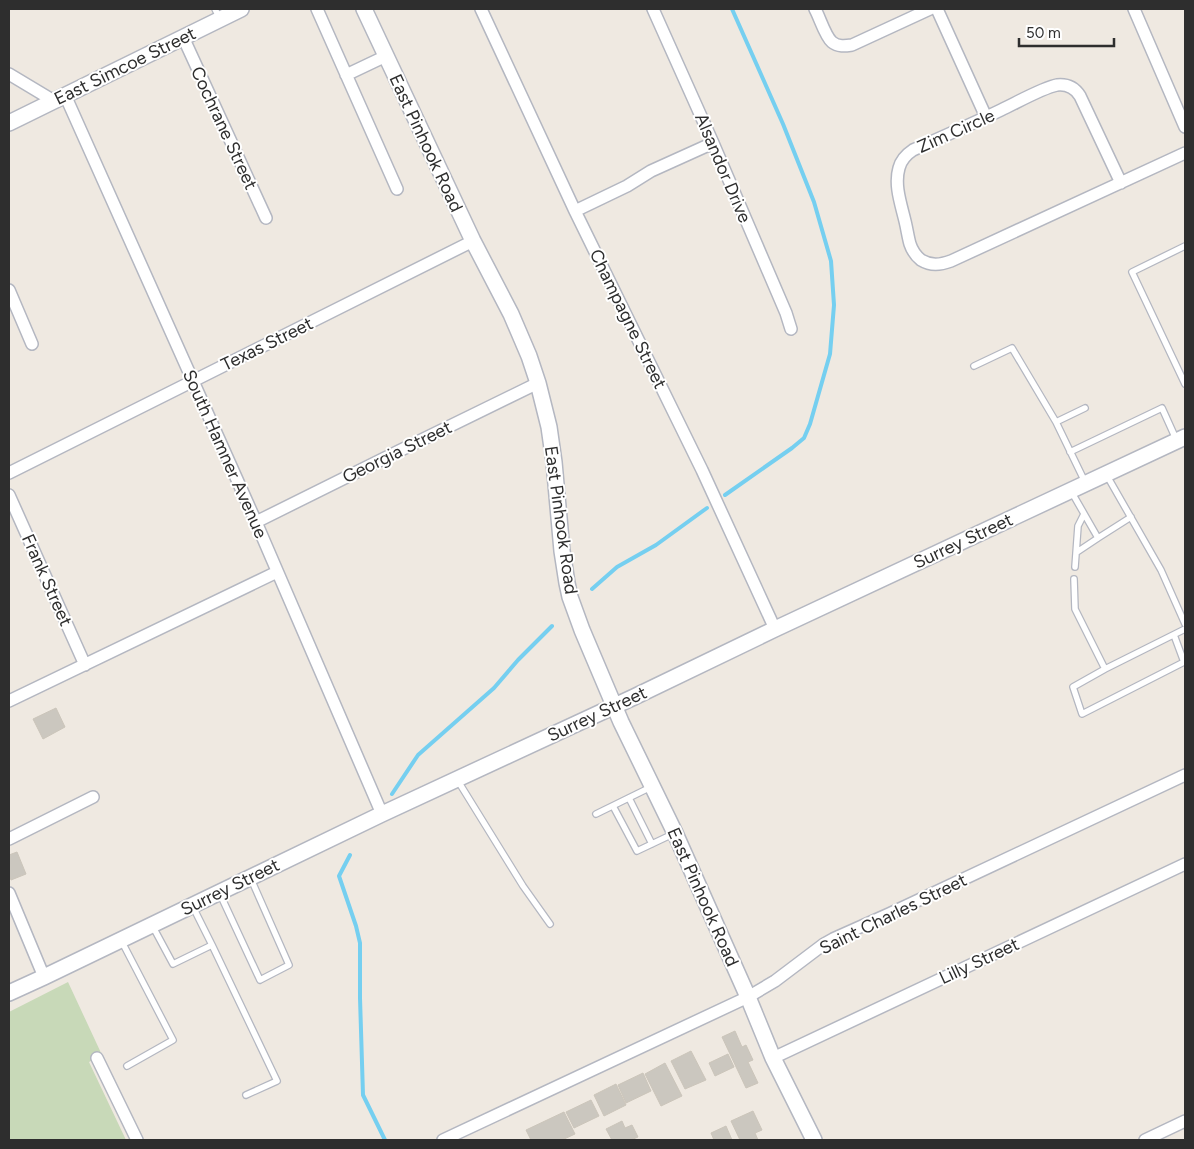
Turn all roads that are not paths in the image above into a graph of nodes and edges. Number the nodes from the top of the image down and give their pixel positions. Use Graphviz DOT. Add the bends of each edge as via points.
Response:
graph roads {
  1 [pos="241,9"];
  2 [pos="317,9"];
  3 [pos="364,9"];
  4 [pos="481,9"];
  5 [pos="653,9"];
  6 [pos="816,9"];
  7 [pos="930,9"];
  8 [pos="937,9"];
  9 [pos="1134,9"];
  10 [pos="218,14"];
  11 [pos="183,37"];
  12 [pos="386,56"];
  13 [pos="9,74"];
  14 [pos="346,75"];
  15 [pos="60,98"];
  16 [pos="986,117"];
  17 [pos="9,123"];
  18 [pos="1185,127"];
  19 [pos="713,143"];
  20 [pos="1185,153"];
  21 [pos="1120,183"];
  22 [pos="397,189"];
  23 [pos="575,211"];
  24 [pos="266,218"];
  25 [pos="473,241"];
  26 [pos="1185,246"];
  27 [pos="9,290"];
  28 [pos="791,329"];
  29 [pos="32,344"];
  30 [pos="974,366"];
  31 [pos="193,381"];
  32 [pos="538,384"];
  33 [pos="1185,384"];
  34 [pos="1085,408"];
  35 [pos="1056,422"];
  36 [pos="1181,439"];
  37 [pos="1070,452"];
  38 [pos="9,473"];
  39 [pos="1106,474"];
  40 [pos="1086,484"];
  41 [pos="1071,491"];
  42 [pos="9,494"];
  43 [pos="1084,514"];
  44 [pos="1131,517"];
  45 [pos="256,522"];
  46 [pos="1098,538"];
  47 [pos="1077,552"];
  48 [pos="1075,567"];
  49 [pos="277,572"];
  50 [pos="1074,579"];
  51 [pos="1185,624"];
  52 [pos="775,629"];
  53 [pos="1185,629"];
  54 [pos="1174,635"];
  55 [pos="84,665"];
  56 [pos="1105,669"];
  57 [pos="9,701"];
  58 [pos="614,706"];
  59 [pos="1185,775"];
  60 [pos="456,779"];
  61 [pos="652,786"];
  62 [pos="93,797"];
  63 [pos="629,798"];
  64 [pos="613,806"];
  65 [pos="382,814"];
  66 [pos="596,814"];
  67 [pos="675,833"];
  68 [pos="9,839"];
  69 [pos="652,844"];
  70 [pos="1185,864"];
  71 [pos="250,877"];
  72 [pos="9,893"];
  73 [pos="219,893"];
  74 [pos="193,905"];
  75 [pos="550,924"];
  76 [pos="152,925"];
  77 [pos="121,940"];
  78 [pos="212,945"];
  79 [pos="44,977"];
  80 [pos="9,993"];
  81 [pos="748,997"];
  82 [pos="96,1058"];
  83 [pos="773,1058"];
  84 [pos="127,1066"];
  85 [pos="246,1095"];
  86 [pos="1185,1121"];
  87 [pos="137,1140"];
  88 [pos="443,1140"];
  89 [pos="814,1140"];
  90 [pos="1145,1140"];
  1 -- 10 [label="street, East Simcoe Street"];
  2 -- 14 [label="street"];
  3 -- 12 [label="street, East Pinhook Road"];
  4 -- 23 [label="street, Champagne Street"];
  5 -- 19 [label="street, Alsandor Drive"];
  6 -- 7 [label="street" via="832,41 845,46"];
  8 -- 16 [label="street"];
  9 -- 18 [label="street"];
  10 -- 11 [label="street, East Simcoe Street"];
  11 -- 15 [label="street, East Simcoe Street"];
  11 -- 24 [label="street, Cochrane Street"];
  12 -- 14 [label="street"];
  12 -- 25 [label="street, East Pinhook Road"];
  13 -- 15 [label="street"];
  14 -- 22 [label="street"];
  15 -- 17 [label="street, East Simcoe Street"];
  15 -- 31 [label="street, South Hamner Avenue"];
  16 -- 21 [label="street, Zim Circle" via="1056,85 1069,86 1080,96"];
  16 -- 21 [label="street, Zim Circle" via="913,150 899,166 897,186 910,244 921,260 935,265 951,261"];
  19 -- 23 [label="street"];
  19 -- 28 [label="street, Alsandor Drive"];
  20 -- 21 [label="street, Zim Circle"];
  23 -- 52 [label="street, Champagne Street" via="702,470"];
  25 -- 31 [label="street, Texas Street"];
  25 -- 32 [label="street, East Pinhook Road" via="511,314"];
  26 -- 33 [label="lane" via="1132,272"];
  27 -- 29 [label="street"];
  30 -- 35 [label="lane" via="1012,348"];
  31 -- 38 [label="street, Texas Street"];
  31 -- 45 [label="street, South Hamner Avenue"];
  32 -- 45 [label="street, Georgia Street"];
  32 -- 58 [label="street, East Pinhook Road" via="549,427 570,598"];
  34 -- 35 [label="lane"];
  35 -- 37 [label="lane"];
  36 -- 37 [label="lane" via="1162,408"];
  36 -- 39 [label="street, Surrey Street"];
  37 -- 40 [label="lane"];
  39 -- 40 [label="street, Surrey Street"];
  39 -- 44 [label="lane"];
  40 -- 41 [label="street, Surrey Street"];
  41 -- 43 [label="lane"];
  41 -- 52 [label="street, Surrey Street"];
  42 -- 55 [label="street, Frank Street"];
  43 -- 46 [label="lane"];
  43 -- 47 [label="lane" via="1078,526"];
  44 -- 46 [label="lane"];
  44 -- 51 [label="lane" via="1161,570"];
  45 -- 49 [label="street, South Hamner Avenue"];
  46 -- 47 [label="lane"];
  47 -- 48 [label="lane"];
  49 -- 55 [label="street"];
  49 -- 65 [label="street, South Hamner Avenue"];
  50 -- 56 [label="lane" via="1075,609"];
  52 -- 58 [label="street, Surrey Street"];
  53 -- 54 [label="lane"];
  54 -- 56 [label="lane"];
  54 -- 56 [label="lane" via="1184,662 1082,714 1073,687"];
  55 -- 57 [label="street"];
  58 -- 60 [label="street, Surrey Street"];
  58 -- 61 [label="street, East Pinhook Road"];
  59 -- 81 [label="street, Saint Charles Street" via="833,938"];
  60 -- 65 [label="street, Surrey Street"];
  60 -- 75 [label="lane"];
  61 -- 63 [label="lane"];
  61 -- 67 [label="street, East Pinhook Road"];
  62 -- 68 [label="street"];
  63 -- 64 [label="lane"];
  63 -- 69 [label="lane"];
  64 -- 66 [label="lane"];
  64 -- 69 [label="lane" via="637,851"];
  65 -- 71 [label="street, Surrey Street"];
  67 -- 69 [label="lane"];
  67 -- 81 [label="street, East Pinhook Road"];
  70 -- 83 [label="street, Lilly Street"];
  71 -- 73 [label="street, Surrey Street"];
  71 -- 73 [label="lane" via="289,965 282,969 260,980"];
  72 -- 79 [label="street"];
  73 -- 74 [label="street, Surrey Street"];
  74 -- 76 [label="street, Surrey Street"];
  74 -- 78 [label="lane"];
  76 -- 77 [label="street, Surrey Street"];
  76 -- 78 [label="lane" via="172,964"];
  77 -- 79 [label="street, Surrey Street"];
  77 -- 84 [label="lane" via="173,1040"];
  78 -- 85 [label="lane" via="277,1081"];
  79 -- 80 [label="street, Surrey Street"];
  81 -- 83 [label="street, East Pinhook Road"];
  81 -- 88 [label="street, Saint Charles Street"];
  82 -- 87 [label="street"];
  83 -- 89 [label="street, East Pinhook Road"];
  86 -- 90 [label="street"];
}
